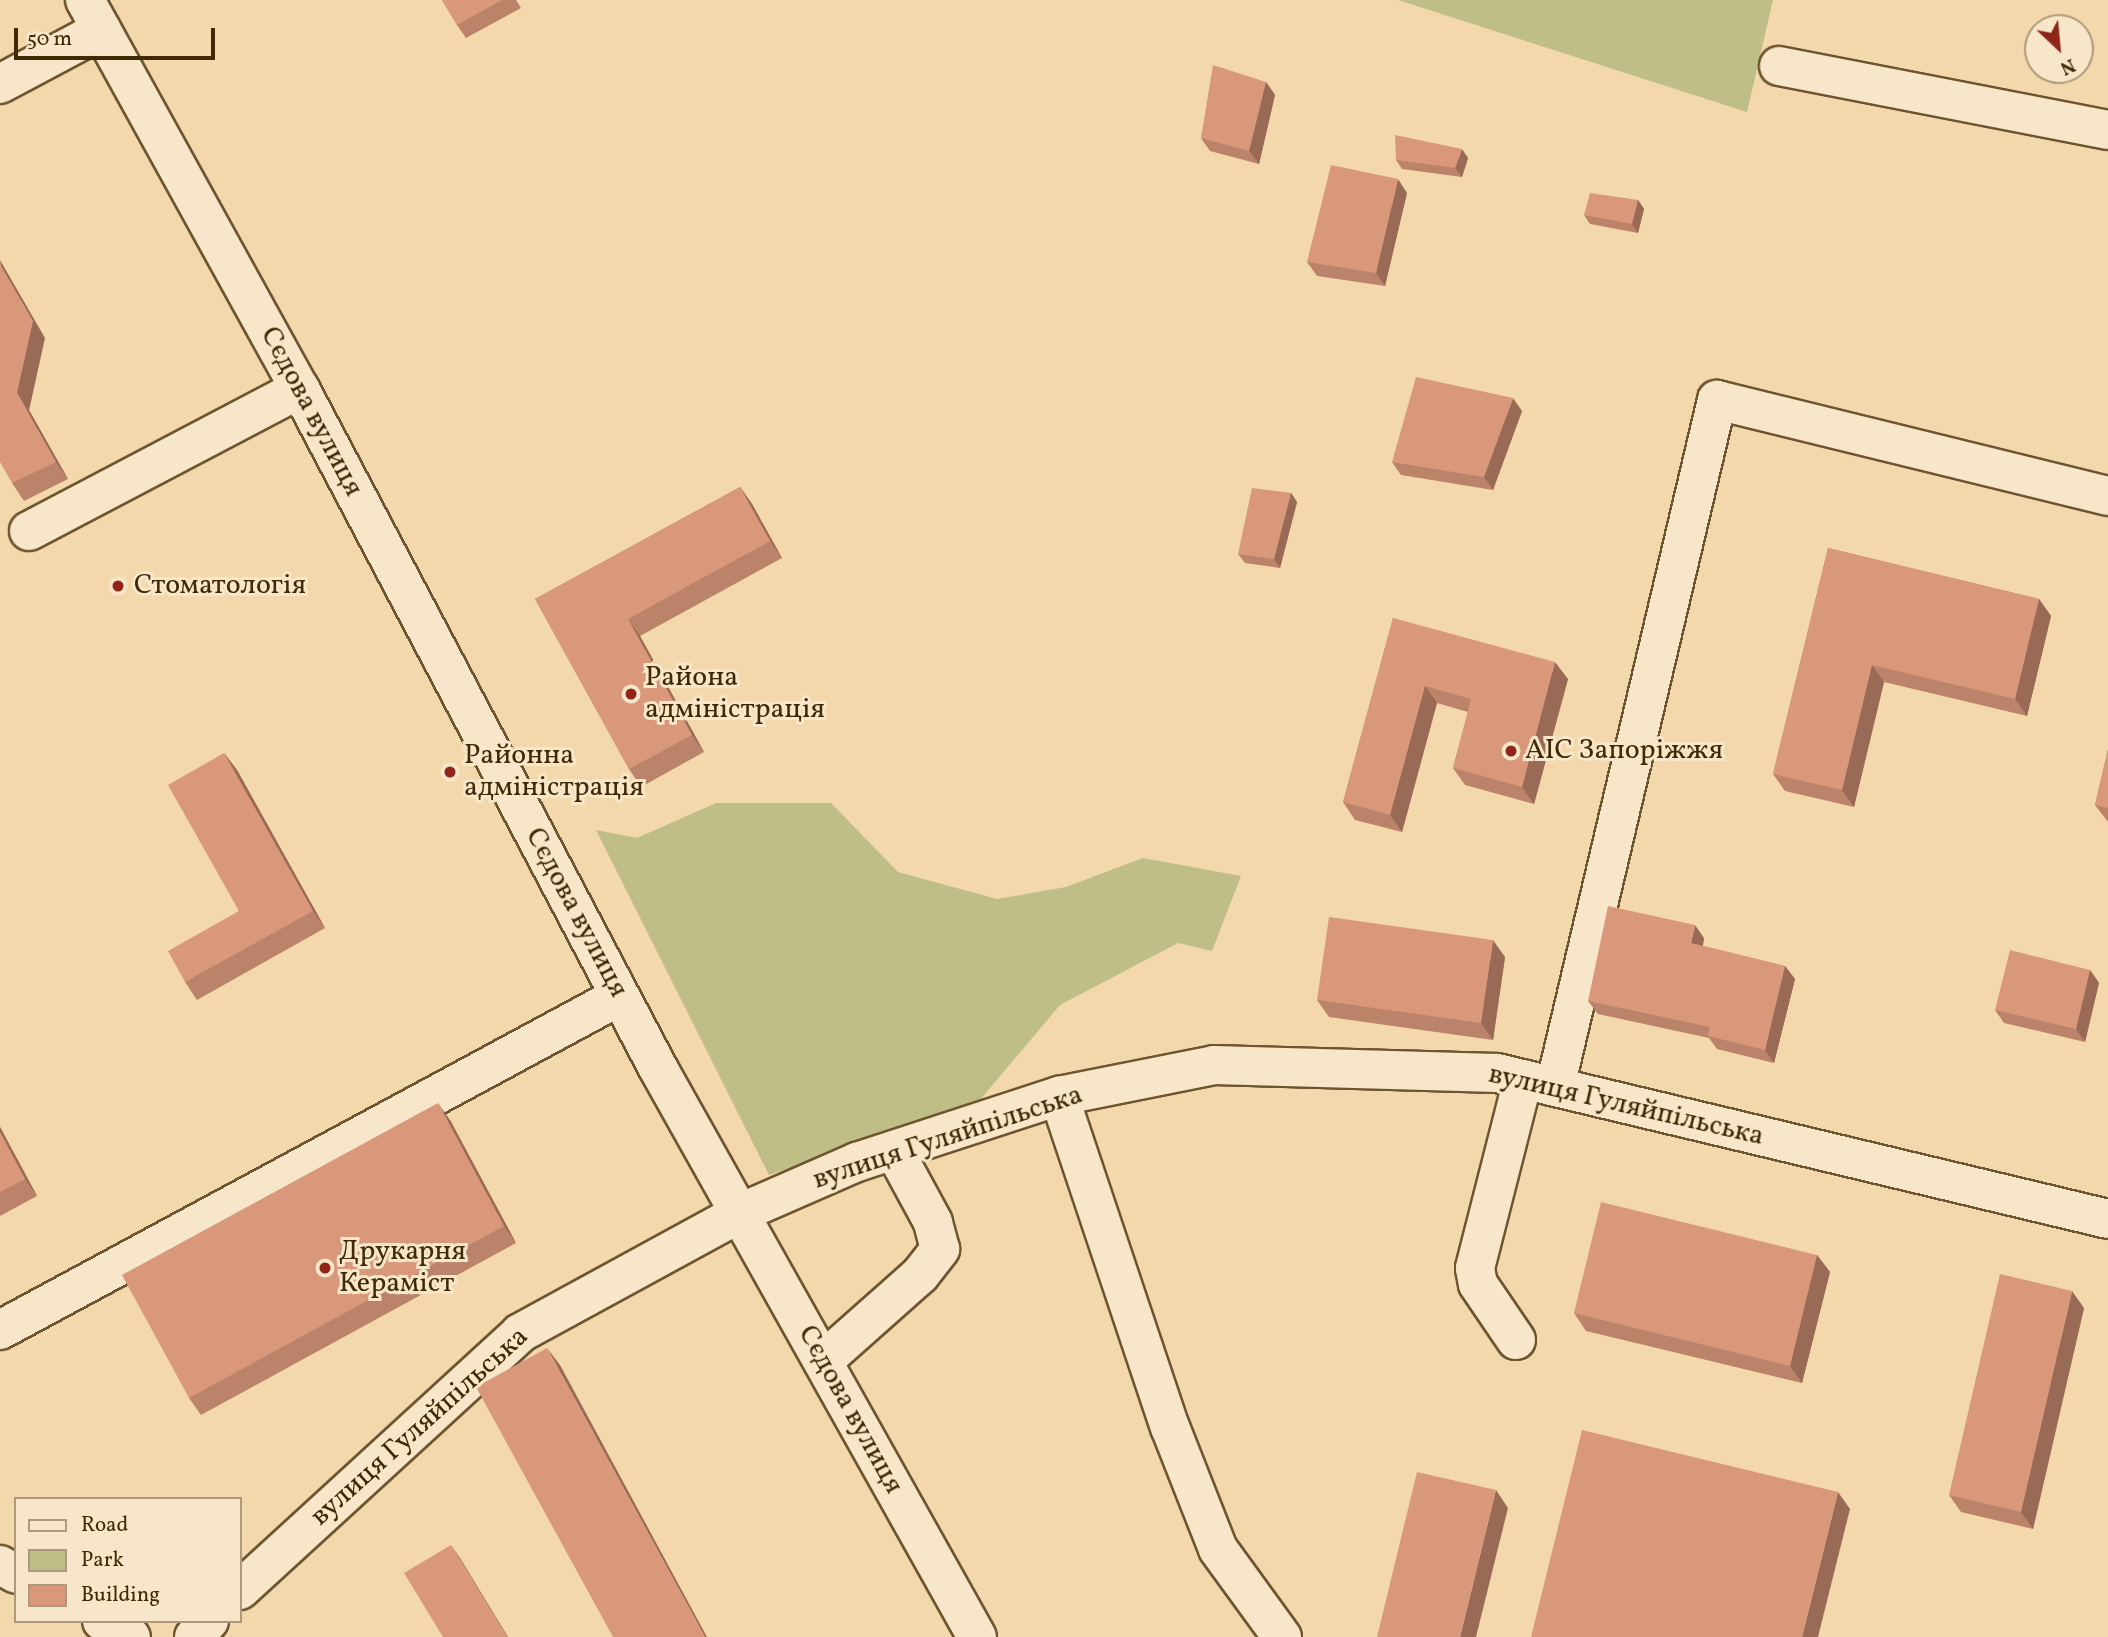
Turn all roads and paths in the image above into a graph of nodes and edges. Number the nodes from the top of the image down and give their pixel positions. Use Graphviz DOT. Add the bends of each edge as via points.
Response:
graph roads {
  1 [pos="93,15"];
  2 [pos="1779,66"];
  3 [pos="0,84"];
  4 [pos="2108,130"];
  5 [pos="300,389"];
  6 [pos="2108,496"];
  7 [pos="29,531"];
  8 [pos="620,996"];
  9 [pos="1539,1083"];
  10 [pos="1059,1096"];
  11 [pos="894,1152"];
  12 [pos="740,1213"];
  13 [pos="2108,1219"];
  14 [pos="0,1330"];
  15 [pos="1516,1340"];
  16 [pos="822,1361"];
  17 [pos="242,1588"];
  18 [pos="106,1623"];
  19 [pos="207,1623"];
  20 [pos="131,1637"];
  21 [pos="194,1637"];
  22 [pos="977,1637"];
  23 [pos="1283,1637"];
  1 -- 3 [label="street"];
  1 -- 5 [label="street, Сєдова вулиця"];
  2 -- 4 [label="street"];
  5 -- 7 [label="street"];
  5 -- 8 [label="street, Сєдова вулиця"];
  6 -- 9 [label="street" via="1717,400"];
  8 -- 12 [label="street, Сєдова вулиця"];
  8 -- 14 [label="street"];
  9 -- 10 [label="street, вулиця Гуляйпільська" via="1497,1073 1214,1065"];
  9 -- 13 [label="street, вулиця Гуляйпільська"];
  9 -- 15 [label="street" via="1475,1268 1478,1284"];
  10 -- 11 [label="street, вулиця Гуляйпільська"];
  10 -- 23 [label="street" via="1170,1427 1218,1549 1268,1623"];
  11 -- 12 [label="street, вулиця Гуляйпільська" via="857,1162"];
  11 -- 16 [label="street" via="933,1222 940,1249 920,1275"];
  12 -- 16 [label="street, Сєдова вулиця"];
  12 -- 17 [label="street, вулиця Гуляйпільська" via="520,1333"];
  16 -- 22 [label="street, Сєдова вулиця"];
  18 -- 20 [label="street"];
  19 -- 21 [label="street"];
}
